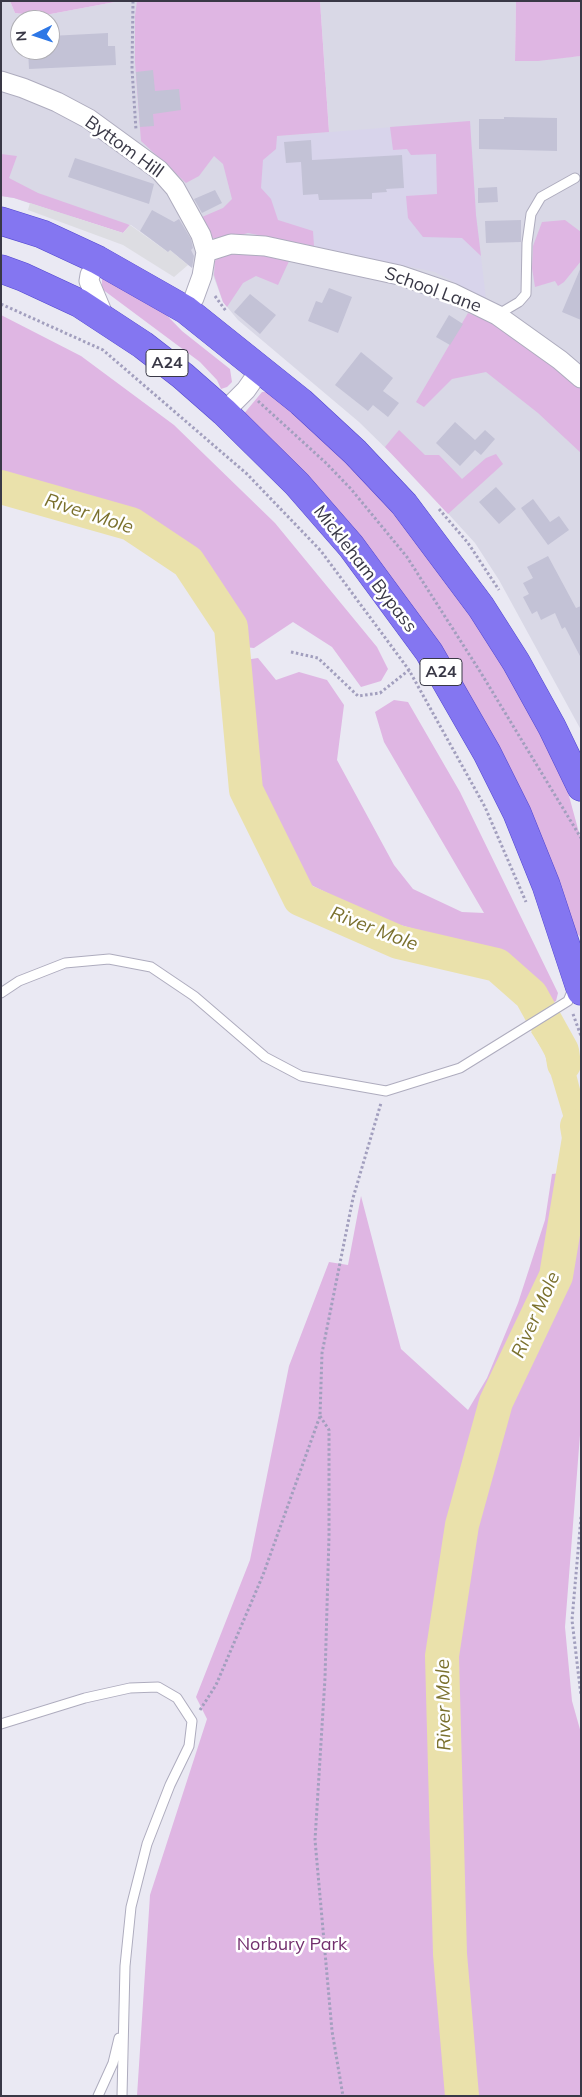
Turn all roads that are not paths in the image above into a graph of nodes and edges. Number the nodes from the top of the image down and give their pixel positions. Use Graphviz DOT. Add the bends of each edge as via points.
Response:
graph roads {
  1 [pos="1,81"];
  2 [pos="575,178"];
  3 [pos="1,221"];
  4 [pos="206,252"];
  5 [pos="98,260"];
  6 [pos="1,269"];
  7 [pos="186,310"];
  8 [pos="497,315"];
  9 [pos="106,320"];
  10 [pos="581,378"];
  11 [pos="253,380"];
  12 [pos="224,412"];
  13 [pos="581,787"];
  14 [pos="575,991"];
  15 [pos="1,993"];
  16 [pos="1,1724"];
  17 [pos="123,2023"];
  18 [pos="98,2096"];
  19 [pos="122,2096"];
  1 -- 4 [label="street, Byttom Hill" via="56,102 89,120 159,170 175,188 201,235"];
  2 -- 8 [label="lane" via="541,197 531,214 526,294"];
  3 -- 5 [label="highway" via="42,234"];
  4 -- 7 [label="street, Byttom Hill" via="202,276"];
  4 -- 8 [label="street, School Lane" via="230,244 265,246 399,274 452,293"];
  5 -- 7 [label="highway"];
  5 -- 9 [label="street" via="90,281"];
  6 -- 9 [label="highway, Mickleham Bypass / A24" via="71,299"];
  7 -- 11 [label="highway"];
  8 -- 10 [label="street, School Lane"];
  9 -- 12 [label="highway, Mickleham Bypass / A24" via="143,345"];
  11 -- 12 [label="street"];
  11 -- 13 [label="highway" via="301,402 404,504 481,607 516,662"];
  12 -- 14 [label="highway, Mickleham Bypass / A24" via="297,484 351,546 429,652 517,813 546,884"];
  14 -- 15 [label="lane" via="502,1044 460,1068 386,1091 301,1076 265,1057 194,996 151,967 109,959 65,963 19,981"];
  16 -- 17 [label="lane" via="84,1698 130,1688 158,1688 177,1698 192,1721 189,1746 147,1844 131,1907"];
  17 -- 18 [label="lane" via="113,2062"];
  17 -- 19 [label="lane"];
}
